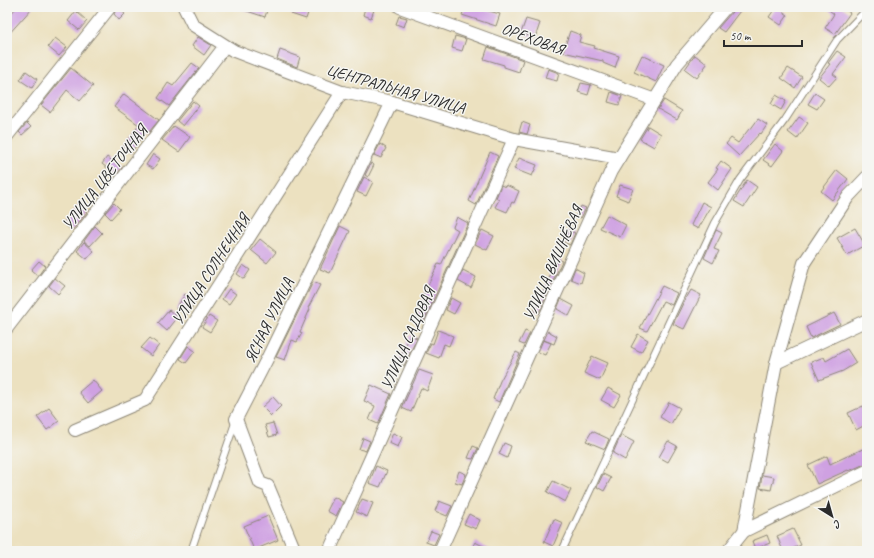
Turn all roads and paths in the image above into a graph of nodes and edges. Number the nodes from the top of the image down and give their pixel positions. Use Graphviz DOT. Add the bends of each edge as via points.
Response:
graph roads {
  1 [pos="110,7"];
  2 [pos="184,7"];
  3 [pos="400,7"];
  4 [pos="726,7"];
  5 [pos="867,9"];
  6 [pos="225,46"];
  7 [pos="342,92"];
  8 [pos="655,100"];
  9 [pos="392,102"];
  10 [pos="7,136"];
  11 [pos="514,139"];
  12 [pos="619,158"];
  13 [pos="867,176"];
  14 [pos="867,320"];
  15 [pos="7,328"];
  16 [pos="776,363"];
  17 [pos="236,419"];
  18 [pos="75,430"];
  19 [pos="867,471"];
  20 [pos="744,531"];
  21 [pos="190,551"];
  22 [pos="295,551"];
  23 [pos="328,551"];
  24 [pos="440,551"];
  25 [pos="562,551"];
  26 [pos="728,551"];
  1 -- 10 [label="street"];
  2 -- 6 [label="street, ЦЕНТРАЛЬНАЯ УЛИЦА" via="193,25"];
  3 -- 8 [label="street, ОРЕХОВАЯ"];
  4 -- 8 [label="street, УЛИЦА ВИШНЁВАЯ" via="677,64"];
  5 -- 25 [label="lane" via="837,40 785,120 740,180 715,223"];
  6 -- 7 [label="street, ЦЕНТРАЛЬНАЯ УЛИЦА"];
  6 -- 15 [label="street, УЛИЦА ЦВЕТОЧНАЯ"];
  7 -- 9 [label="street, ЦЕНТРАЛЬНАЯ УЛИЦА"];
  7 -- 18 [label="street, УЛИЦА СОЛНЕЧНАЯ" via="145,400"];
  8 -- 12 [label="street, УЛИЦА ВИШНЁВАЯ"];
  9 -- 11 [label="street, ЦЕНТРАЛЬНАЯ УЛИЦА"];
  9 -- 17 [label="street, ЯСНАЯ УЛИЦА"];
  11 -- 12 [label="street, ЦЕНТРАЛЬНАЯ УЛИЦА"];
  11 -- 23 [label="street, УЛИЦА САДОВАЯ"];
  12 -- 24 [label="street, УЛИЦА ВИШНЁВАЯ"];
  13 -- 16 [label="street" via="848,197 804,263"];
  14 -- 16 [label="street"];
  16 -- 20 [label="street"];
  17 -- 21 [label="lane"];
  17 -- 22 [label="street" via="260,483 268,486"];
  19 -- 20 [label="street"];
  20 -- 26 [label="street"];
}
